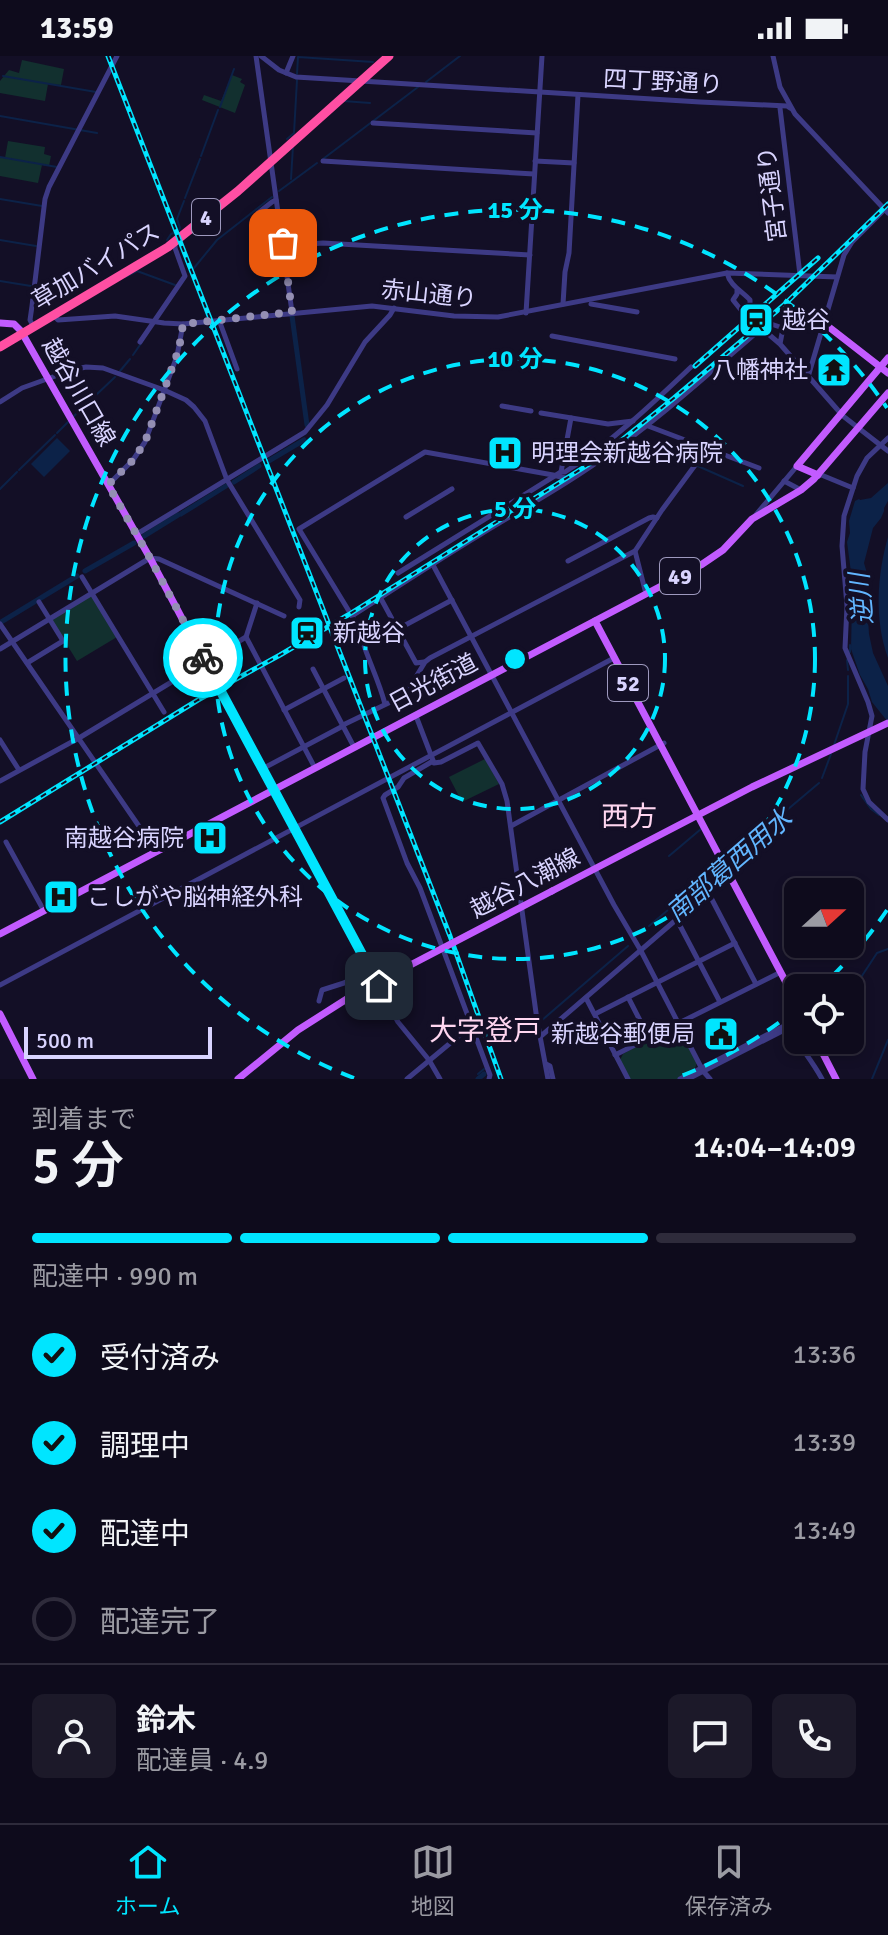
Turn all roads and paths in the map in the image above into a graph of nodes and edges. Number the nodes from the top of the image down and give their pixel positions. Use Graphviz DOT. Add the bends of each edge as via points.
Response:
graph roads {
  1 [pos="117,56"];
  2 [pos="258,56"];
  3 [pos="293,56"];
  4 [pos="386,56"];
  5 [pos="542,56"];
  6 [pos="773,56"];
  7 [pos="285,74"];
  8 [pos="358,81"];
  9 [pos="539,92"];
  10 [pos="578,95"];
  11 [pos="778,107"];
  12 [pos="790,108"];
  13 [pos="373,123"];
  14 [pos="537,133"];
  15 [pos="271,159"];
  16 [pos="323,161"];
  17 [pos="535,161"];
  18 [pos="574,163"];
  19 [pos="534,174"];
  20 [pos="276,200"];
  21 [pos="886,211"];
  22 [pos="175,241"];
  23 [pos="260,245"];
  24 [pos="283,246"];
  25 [pos="530,255"];
  26 [pos="727,273"];
  27 [pos="800,275"];
  28 [pos="837,277"];
  29 [pos="737,289"];
  30 [pos="563,304"];
  31 [pos="591,304"];
  32 [pos="394,308"];
  33 [pos="292,312"];
  34 [pos="637,312"];
  35 [pos="526,313"];
  36 [pos="54,315"];
  37 [pos="802,315"];
  38 [pos="219,320"];
  39 [pos="154,321"];
  40 [pos="0,323"];
  41 [pos="183,324"];
  42 [pos="825,324"];
  43 [pos="33,326"];
  44 [pos="765,330"];
  45 [pos="22,332"];
  46 [pos="552,336"];
  47 [pos="778,341"];
  48 [pos="140,342"];
  49 [pos="0,345"];
  50 [pos="888,358"];
  51 [pos="675,359"];
  52 [pos="691,367"];
  53 [pos="880,367"];
  54 [pos="237,369"];
  55 [pos="888,373"];
  56 [pos="808,377"];
  57 [pos="48,379"];
  58 [pos="164,390"];
  59 [pos="888,393"];
  60 [pos="0,402"];
  61 [pos="502,406"];
  62 [pos="531,411"];
  63 [pos="541,413"];
  64 [pos="841,414"];
  65 [pos="571,418"];
  66 [pos="633,421"];
  67 [pos="647,426"];
  68 [pos="859,428"];
  69 [pos="888,438"];
  70 [pos="880,445"];
  71 [pos="707,449"];
  72 [pos="888,451"];
  73 [pos="797,466"];
  74 [pos="759,468"];
  75 [pos="559,474"];
  76 [pos="819,474"];
  77 [pos="227,480"];
  78 [pos="570,480"];
  79 [pos="784,481"];
  80 [pos="108,485"];
  81 [pos="853,488"];
  82 [pos="452,489"];
  83 [pos="801,490"];
  84 [pos="531,492"];
  85 [pos="537,502"];
  86 [pos="764,508"];
  87 [pos="406,517"];
  88 [pos="657,518"];
  89 [pos="137,534"];
  90 [pos="635,551"];
  91 [pos="150,558"];
  92 [pos="568,561"];
  93 [pos="433,565"];
  94 [pos="398,573"];
  95 [pos="82,577"];
  96 [pos="92,593"];
  97 [pos="646,594"];
  98 [pos="380,597"];
  99 [pos="452,600"];
  100 [pos="39,602"];
  101 [pos="257,603"];
  102 [pos="299,607"];
  103 [pos="284,616"];
  104 [pos="352,616"];
  105 [pos="50,619"];
  106 [pos="596,620"];
  107 [pos="0,624"];
  108 [pos="398,629"];
  109 [pos="246,637"];
  110 [pos="471,637"];
  111 [pos="12,641"];
  112 [pos="0,649"];
  113 [pos="615,657"];
  114 [pos="205,662"];
  115 [pos="425,662"];
  116 [pos="27,663"];
  117 [pos="313,669"];
  118 [pos="492,675"];
  119 [pos="344,678"];
  120 [pos="324,689"];
  121 [pos="153,693"];
  122 [pos="385,704"];
  123 [pos="284,710"];
  124 [pos="511,711"];
  125 [pos="164,712"];
  126 [pos="416,716"];
  127 [pos="872,720"];
  128 [pos="885,724"];
  129 [pos="343,725"];
  130 [pos="869,732"];
  131 [pos="79,738"];
  132 [pos="855,738"];
  133 [pos="0,740"];
  134 [pos="663,744"];
  135 [pos="304,746"];
  136 [pos="866,746"];
  137 [pos="354,747"];
  138 [pos="432,758"];
  139 [pos="315,768"];
  140 [pos="262,769"];
  141 [pos="19,770"];
  142 [pos="0,781"];
  143 [pos="273,790"];
  144 [pos="558,800"];
  145 [pos="700,814"];
  146 [pos="888,820"];
  147 [pos="511,826"];
  148 [pos="294,828"];
  149 [pos="6,842"];
  150 [pos="157,852"];
  151 [pos="595,869"];
  152 [pos="730,871"];
  153 [pos="708,892"];
  154 [pos="45,912"];
  155 [pos="677,920"];
  156 [pos="0,934"];
  157 [pos="735,943"];
  158 [pos="640,949"];
  159 [pos="699,962"];
  160 [pos="370,969"];
  161 [pos="781,972"];
  162 [pos="785,974"];
  163 [pos="784,978"];
  164 [pos="657,982"];
  165 [pos="756,984"];
  166 [pos="0,985"];
  167 [pos="628,997"];
  168 [pos="586,998"];
  169 [pos="319,1001"];
  170 [pos="720,1002"];
  171 [pos="0,1014"];
  172 [pos="595,1014"];
  173 [pos="678,1023"];
  174 [pos="472,1025"];
  175 [pos="784,1028"];
  176 [pos="540,1035"];
  177 [pos="649,1038"];
  178 [pos="805,1054"];
  179 [pos="825,1054"];
  180 [pos="615,1055"];
  181 [pos="429,1060"];
  182 [pos="702,1070"];
  183 [pos="490,1077"];
  184 [pos="33,1079"];
  185 [pos="238,1079"];
  186 [pos="407,1079"];
  187 [pos="440,1079"];
  188 [pos="550,1079"];
  189 [pos="628,1079"];
  190 [pos="680,1079"];
  191 [pos="688,1079"];
  192 [pos="707,1079"];
  193 [pos="822,1079"];
  194 [pos="838,1079"];
  1 -- 43 [label="street" via="45,199"];
  2 -- 7 [label="street"];
  2 -- 15 [label="street"];
  3 -- 7 [label="street"];
  4 -- 8 [label="highway, 草加バイパス / 4"];
  5 -- 9 [label="street"];
  6 -- 12 [label="street"];
  7 -- 8 [label="street, 四丁野通り"];
  8 -- 9 [label="street, 四丁野通り"];
  8 -- 15 [label="highway, 草加バイパス / 4"];
  9 -- 10 [label="street, 四丁野通り"];
  9 -- 14 [label="street"];
  10 -- 11 [label="street, 四丁野通り"];
  10 -- 18 [label="street"];
  11 -- 12 [label="street, 四丁野通り"];
  11 -- 27 [label="street, 宮子通り"];
  12 -- 21 [label="street"];
  13 -- 14 [label="street"];
  14 -- 17 [label="street"];
  15 -- 20 [label="street"];
  15 -- 22 [label="highway, 草加バイパス / 4"];
  15 -- 43 [label="highway, 草加バイパス / 4" via="168,242"];
  16 -- 19 [label="street"];
  17 -- 18 [label="street"];
  17 -- 19 [label="street"];
  18 -- 30 [label="street"];
  19 -- 25 [label="street"];
  20 -- 23 [label="street" via="258,213"];
  20 -- 24 [label="street"];
  21 -- 28 [label="street" via="848,247"];
  22 -- 36 [label="highway, 草加バイパス / 4"];
  22 -- 39 [label="street" via="185,276"];
  24 -- 25 [label="street" via="323,243"];
  24 -- 33 [label="street"];
  25 -- 35 [label="street"];
  26 -- 27 [label="street, 赤山通り"];
  26 -- 29 [label="street"];
  26 -- 30 [label="street, 赤山通り"];
  27 -- 28 [label="street, 赤山通り"];
  28 -- 42 [label="street"];
  30 -- 35 [label="street, 赤山通り"];
  31 -- 34 [label="street"];
  32 -- 33 [label="street, 赤山通り"];
  32 -- 35 [label="street, 赤山通り" via="478,317"];
  32 -- 77 [label="street" via="307,430"];
  33 -- 38 [label="street, 赤山通り"];
  36 -- 39 [label="street, 赤山通り" via="58,320 115,316"];
  36 -- 43 [label="highway, 草加バイパス / 4"];
  37 -- 42 [label="street"];
  38 -- 41 [label="street, 赤山通り"];
  38 -- 54 [label="street"];
  39 -- 41 [label="street, 赤山通り"];
  39 -- 48 [label="street"];
  40 -- 45 [label="main road, 越谷川口線" via="14,324"];
  41 -- 58 [label="street"];
  42 -- 53 [label="main road"];
  42 -- 56 [label="street"];
  43 -- 45 [label="highway, 草加バイパス / 4"];
  44 -- 47 [label="street"];
  44 -- 47 [label="street" via="771,324 782,327"];
  44 -- 67 [label="street"];
  45 -- 49 [label="highway, 草加バイパス / 4"];
  45 -- 57 [label="main road, 越谷川口線"];
  46 -- 51 [label="street"];
  47 -- 56 [label="street"];
  50 -- 53 [label="main road"];
  52 -- 66 [label="street"];
  53 -- 55 [label="main road"];
  53 -- 64 [label="main road"];
  56 -- 64 [label="street"];
  57 -- 58 [label="street" via="80,367 98,367"];
  57 -- 60 [label="street"];
  57 -- 80 [label="main road, 越谷川口線"];
  58 -- 77 [label="street" via="186,400 202,416"];
  58 -- 80 [label="street" via="141,449"];
  59 -- 68 [label="main road, 日光街道 / 49"];
  61 -- 62 [label="street"];
  63 -- 65 [label="street"];
  64 -- 68 [label="street"];
  64 -- 73 [label="main road"];
  65 -- 66 [label="street" via="608,424"];
  65 -- 75 [label="street"];
  66 -- 75 [label="street"];
  67 -- 71 [label="street"];
  67 -- 78 [label="street"];
  68 -- 70 [label="street"];
  68 -- 76 [label="main road, 日光街道 / 49"];
  69 -- 70 [label="street"];
  70 -- 72 [label="street"];
  70 -- 81 [label="street" via="864,462"];
  71 -- 74 [label="street"];
  71 -- 88 [label="street"];
  73 -- 76 [label="main road"];
  73 -- 79 [label="street"];
  75 -- 78 [label="street"];
  75 -- 84 [label="street"];
  75 -- 104 [label="street" via="425,452 299,529"];
  76 -- 81 [label="street"];
  76 -- 83 [label="main road, 日光街道 / 49"];
  77 -- 89 [label="street"];
  77 -- 102 [label="street" via="300,600"];
  78 -- 85 [label="street"];
  79 -- 83 [label="street"];
  79 -- 86 [label="street"];
  80 -- 89 [label="main road, 越谷川口線"];
  81 -- 127 [label="street" via="843,531 845,644"];
  82 -- 87 [label="street"];
  83 -- 86 [label="main road, 日光街道 / 49"];
  84 -- 85 [label="street"];
  84 -- 94 [label="street"];
  85 -- 93 [label="street"];
  86 -- 97 [label="main road, 日光街道 / 49" via="711,558"];
  88 -- 90 [label="street"];
  88 -- 92 [label="street"];
  89 -- 91 [label="main road, 越谷川口線"];
  90 -- 97 [label="street"];
  90 -- 110 [label="street"];
  91 -- 96 [label="street"];
  91 -- 101 [label="street"];
  91 -- 114 [label="main road, 越谷川口線"];
  93 -- 98 [label="street"];
  93 -- 99 [label="street"];
  95 -- 96 [label="street"];
  96 -- 105 [label="street"];
  96 -- 121 [label="street"];
  97 -- 106 [label="main road, 日光街道 / 49"];
  98 -- 104 [label="street"];
  98 -- 108 [label="street"];
  99 -- 108 [label="street"];
  99 -- 110 [label="street"];
  100 -- 105 [label="street"];
  101 -- 103 [label="street"];
  101 -- 109 [label="street"];
  104 -- 122 [label="street"];
  105 -- 111 [label="street"];
  105 -- 116 [label="street" via="63,641"];
  106 -- 113 [label="main road, 52"];
  106 -- 118 [label="main road, 日光街道 / 49"];
  106 -- 134 [label="main road, 52"];
  107 -- 111 [label="street"];
  108 -- 115 [label="street" via="416,663"];
  109 -- 114 [label="street"];
  109 -- 123 [label="street"];
  110 -- 115 [label="street"];
  110 -- 118 [label="street"];
  111 -- 112 [label="street"];
  111 -- 116 [label="street"];
  113 -- 124 [label="street"];
  113 -- 134 [label="main road, 52"];
  114 -- 121 [label="street"];
  114 -- 140 [label="main road, 越谷川口線"];
  115 -- 122 [label="street" via="406,694"];
  116 -- 131 [label="street"];
  117 -- 120 [label="street"];
  118 -- 124 [label="street"];
  118 -- 126 [label="main road, 日光街道 / 49"];
  119 -- 120 [label="street"];
  120 -- 123 [label="street"];
  120 -- 129 [label="street"];
  121 -- 125 [label="street"];
  121 -- 131 [label="street"];
  122 -- 129 [label="street"];
  123 -- 135 [label="street"];
  124 -- 138 [label="street"];
  124 -- 144 [label="street"];
  126 -- 137 [label="main road, 日光街道 / 49"];
  126 -- 138 [label="street"];
  127 -- 128 [label="street"];
  127 -- 130 [label="street"];
  128 -- 130 [label="main road, 越谷八潮線"];
  129 -- 135 [label="street"];
  129 -- 137 [label="street"];
  130 -- 132 [label="main road, 越谷八潮線"];
  130 -- 136 [label="street"];
  131 -- 141 [label="street"];
  131 -- 150 [label="street"];
  132 -- 136 [label="street"];
  132 -- 145 [label="main road, 越谷八潮線"];
  133 -- 141 [label="street"];
  134 -- 144 [label="street"];
  134 -- 145 [label="main road, 52"];
  135 -- 139 [label="street"];
  135 -- 140 [label="street"];
  136 -- 146 [label="street" via="864,793"];
  137 -- 139 [label="main road, 日光街道 / 49"];
  138 -- 147 [label="street" via="441,762 478,743 505,792"];
  138 -- 148 [label="street"];
  138 -- 174 [label="street" via="383,798"];
  139 -- 143 [label="main road, 日光街道 / 49"];
  140 -- 143 [label="main road, 越谷川口線"];
  141 -- 142 [label="street"];
  143 -- 148 [label="street"];
  143 -- 150 [label="main road, 日光街道 / 49"];
  144 -- 147 [label="street"];
  144 -- 151 [label="street"];
  145 -- 151 [label="main road, 越谷八潮線"];
  145 -- 152 [label="main road, 52"];
  147 -- 176 [label="street"];
  148 -- 160 [label="street"];
  148 -- 166 [label="street"];
  149 -- 154 [label="street"];
  150 -- 154 [label="main road, 日光街道 / 49"];
  151 -- 158 [label="street"];
  151 -- 185 [label="main road, 越谷八潮線, bridge" via="353,995"];
  152 -- 153 [label="street"];
  152 -- 161 [label="main road, 52"];
  152 -- 162 [label="main road, 52"];
  153 -- 155 [label="street"];
  153 -- 157 [label="street"];
  154 -- 156 [label="main road, 日光街道 / 49"];
  155 -- 158 [label="street"];
  155 -- 159 [label="street"];
  157 -- 159 [label="street"];
  157 -- 165 [label="street"];
  158 -- 164 [label="street"];
  158 -- 168 [label="street"];
  159 -- 164 [label="street"];
  159 -- 170 [label="street"];
  160 -- 169 [label="street" via="322,990"];
  160 -- 181 [label="street" via="400,1026"];
  161 -- 163 [label="main road, 52"];
  161 -- 165 [label="street"];
  164 -- 167 [label="street"];
  164 -- 173 [label="street"];
  165 -- 170 [label="street"];
  167 -- 172 [label="street"];
  167 -- 177 [label="street"];
  168 -- 172 [label="street"];
  168 -- 176 [label="street"];
  170 -- 173 [label="street"];
  171 -- 184 [label="main road"];
  172 -- 180 [label="street"];
  173 -- 177 [label="street"];
  173 -- 182 [label="street"];
  174 -- 181 [label="street"];
  174 -- 183 [label="street"];
  175 -- 182 [label="street"];
  176 -- 188 [label="street"];
  177 -- 180 [label="street"];
  178 -- 193 [label="street"];
  179 -- 194 [label="main road"];
  180 -- 189 [label="street"];
  181 -- 186 [label="street"];
  181 -- 187 [label="street"];
  182 -- 190 [label="street"];
  182 -- 191 [label="street"];
  182 -- 192 [label="street"];
}
